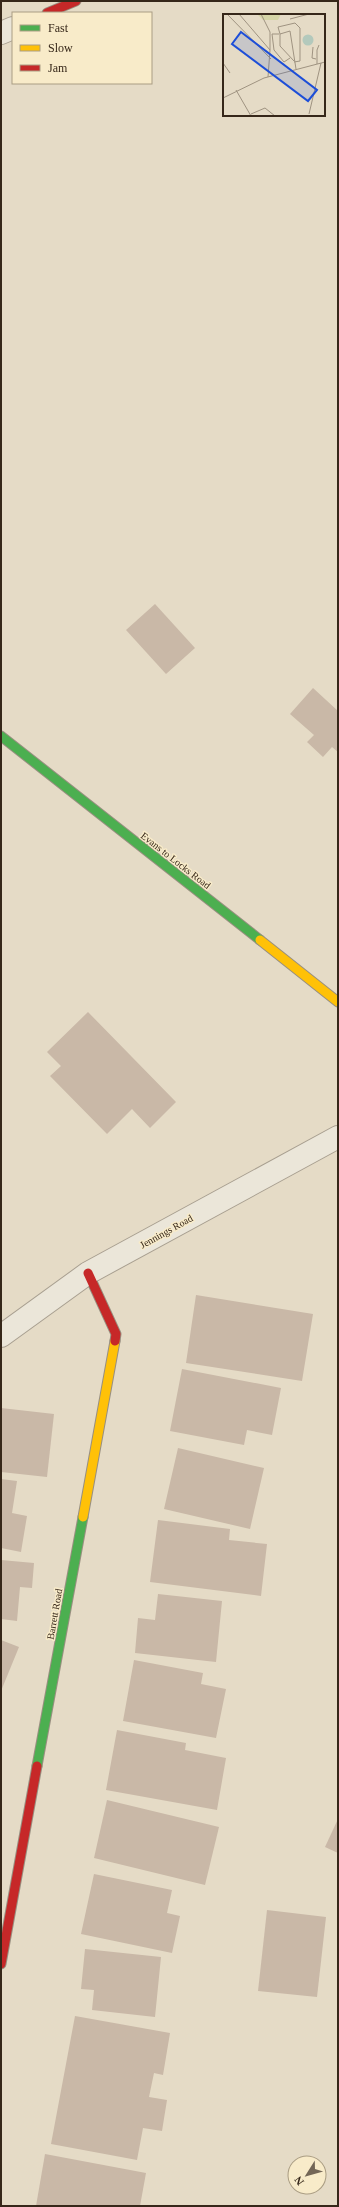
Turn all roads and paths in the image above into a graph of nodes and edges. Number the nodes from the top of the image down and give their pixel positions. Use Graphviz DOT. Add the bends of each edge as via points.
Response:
graph roads {
  1 [pos="76,1"];
  2 [pos="49,12"];
  3 [pos="12,28"];
  4 [pos="1,33"];
  5 [pos="1,736"];
  6 [pos="338,1002"];
  7 [pos="338,1138"];
  8 [pos="88,1273"];
  9 [pos="1,1336"];
  10 [pos="1,1964"];
  1 -- 2 [label="street"];
  3 -- 4 [label="street"];
  5 -- 6 [label="street, Evans to Locks Road"];
  7 -- 8 [label="street, Jennings Road"];
  8 -- 9 [label="street, Jennings Road"];
  8 -- 10 [label="street, Barrett Road" via="116,1334"];
}
